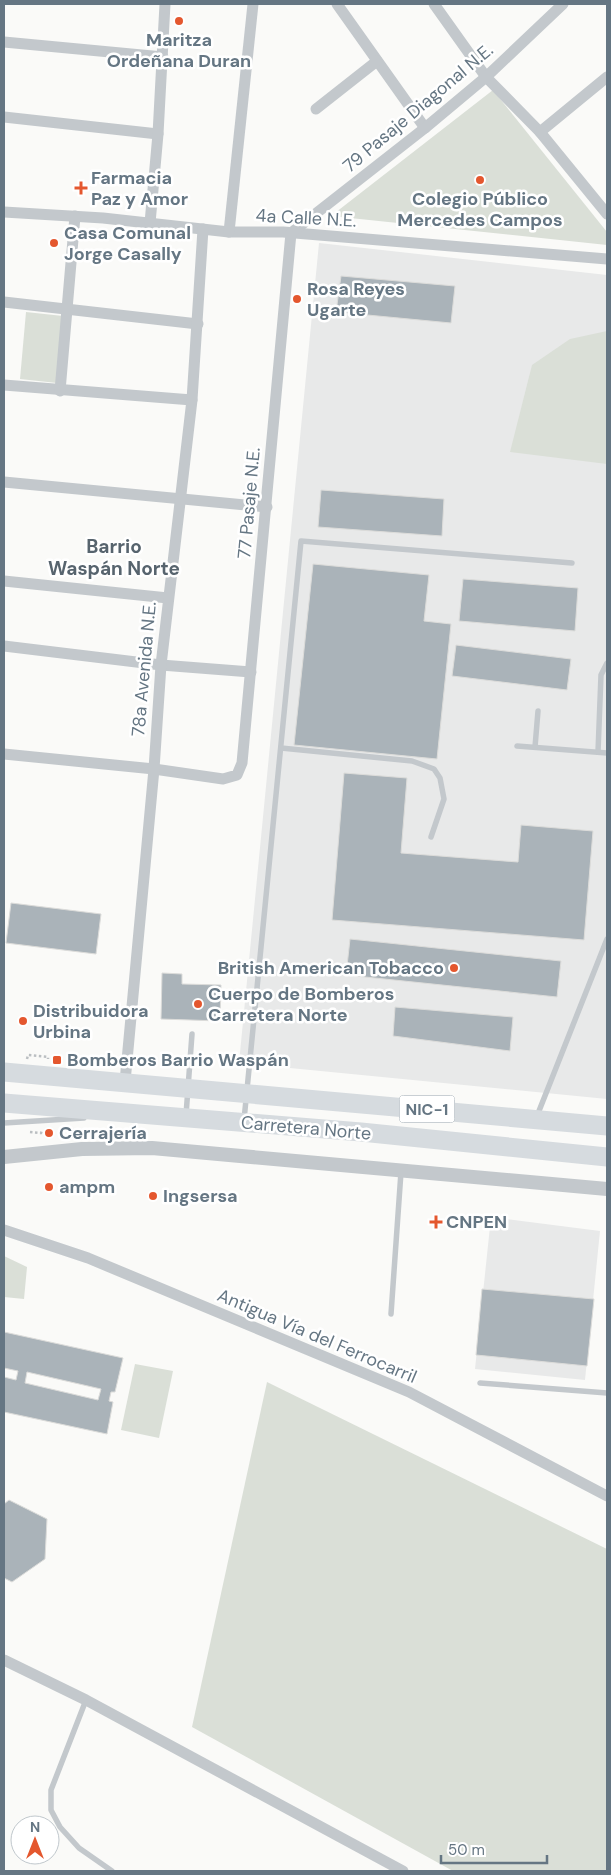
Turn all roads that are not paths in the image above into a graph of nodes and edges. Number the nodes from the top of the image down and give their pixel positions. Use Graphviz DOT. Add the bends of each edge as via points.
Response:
graph roads {
  1 [pos="165,4"];
  2 [pos="253,4"];
  3 [pos="337,4"];
  4 [pos="434,4"];
  5 [pos="563,4"];
  6 [pos="4,42"];
  7 [pos="163,57"];
  8 [pos="377,61"];
  9 [pos="486,77"];
  10 [pos="606,79"];
  11 [pos="316,109"];
  12 [pos="4,117"];
  13 [pos="426,128"];
  14 [pos="540,132"];
  15 [pos="158,134"];
  16 [pos="4,212"];
  17 [pos="607,214"];
  18 [pos="75,216"];
  19 [pos="150,223"];
  20 [pos="203,229"];
  21 [pos="229,232"];
  22 [pos="291,233"];
  23 [pos="607,259"];
  24 [pos="4,302"];
  25 [pos="67,309"];
  26 [pos="198,324"];
  27 [pos="4,385"];
  28 [pos="60,391"];
  29 [pos="192,400"];
  30 [pos="4,482"];
  31 [pos="180,500"];
  32 [pos="267,507"];
  33 [pos="572,563"];
  34 [pos="4,581"];
  35 [pos="168,598"];
  36 [pos="4,646"];
  37 [pos="607,663"];
  38 [pos="161,665"];
  39 [pos="251,672"];
  40 [pos="538,711"];
  41 [pos="517,746"];
  42 [pos="536,747"];
  43 [pos="281,748"];
  44 [pos="598,752"];
  45 [pos="607,753"];
  46 [pos="4,754"];
  47 [pos="154,769"];
  48 [pos="431,837"];
  49 [pos="607,939"];
  50 [pos="192,1034"];
  51 [pos="4,1072"];
  52 [pos="125,1082"];
  53 [pos="189,1088"];
  54 [pos="246,1093"];
  55 [pos="4,1103"];
  56 [pos="145,1114"];
  57 [pos="98,1117"];
  58 [pos="186,1117"];
  59 [pos="89,1118"];
  60 [pos="536,1120"];
  61 [pos="4,1123"];
  62 [pos="244,1123"];
  63 [pos="607,1126"];
  64 [pos="4,1157"];
  65 [pos="607,1157"];
  66 [pos="401,1170"];
  67 [pos="607,1189"];
  68 [pos="4,1230"];
  69 [pos="391,1314"];
  70 [pos="480,1383"];
  71 [pos="607,1393"];
  72 [pos="607,1496"];
  73 [pos="4,1660"];
  74 [pos="86,1700"];
  75 [pos="112,1871"];
  76 [pos="403,1871"];
  1 -- 7 [label="street"];
  2 -- 21 [label="street"];
  3 -- 8 [label="street"];
  4 -- 9 [label="street"];
  5 -- 9 [label="street, 79 Pasaje Diagonal N.E."];
  6 -- 7 [label="street"];
  7 -- 15 [label="street"];
  8 -- 11 [label="street"];
  8 -- 13 [label="street"];
  9 -- 13 [label="street, 79 Pasaje Diagonal N.E."];
  9 -- 14 [label="street"];
  10 -- 14 [label="street"];
  12 -- 15 [label="street"];
  13 -- 22 [label="street, 79 Pasaje Diagonal N.E."];
  14 -- 17 [label="street"];
  15 -- 19 [label="street"];
  16 -- 18 [label="street, 4a Calle N.E."];
  18 -- 19 [label="street, 4a Calle N.E."];
  18 -- 25 [label="street"];
  19 -- 20 [label="street, 4a Calle N.E."];
  20 -- 21 [label="street, 4a Calle N.E."];
  20 -- 26 [label="street, 78a Avenida N.E."];
  21 -- 22 [label="street, 4a Calle N.E."];
  22 -- 23 [label="street, 4a Calle N.E."];
  22 -- 32 [label="street, 77 Pasaje N.E."];
  24 -- 25 [label="street"];
  25 -- 26 [label="street"];
  25 -- 28 [label="street"];
  26 -- 29 [label="street, 78a Avenida N.E."];
  27 -- 28 [label="street"];
  28 -- 29 [label="street"];
  29 -- 31 [label="street, 78a Avenida N.E."];
  30 -- 31 [label="street"];
  31 -- 32 [label="street"];
  31 -- 35 [label="street, 78a Avenida N.E."];
  32 -- 39 [label="street, 77 Pasaje N.E."];
  33 -- 43 [label="lane" via="301,541"];
  34 -- 35 [label="street"];
  35 -- 38 [label="street, 78a Avenida N.E."];
  36 -- 38 [label="street"];
  37 -- 44 [label="lane" via="601,675"];
  38 -- 39 [label="street"];
  38 -- 47 [label="street, 78a Avenida N.E."];
  39 -- 47 [label="street, 77 Pasaje N.E." via="242,763 237,775 223,779"];
  40 -- 42 [label="lane"];
  41 -- 42 [label="lane"];
  42 -- 44 [label="lane"];
  43 -- 48 [label="lane" via="412,761 434,769 440,778 444,799"];
  43 -- 54 [label="lane"];
  44 -- 45 [label="lane"];
  46 -- 47 [label="street"];
  47 -- 52 [label="street, 78a Avenida N.E."];
  49 -- 60 [label="lane"];
  50 -- 53 [label="lane"];
  51 -- 52 [label="highway, Carretera Norte / NIC-1"];
  52 -- 53 [label="highway, Carretera Norte / NIC-1"];
  53 -- 54 [label="highway, Carretera Norte / NIC-1"];
  53 -- 58 [label="lane"];
  54 -- 60 [label="highway, Carretera Norte / NIC-1"];
  54 -- 62 [label="lane"];
  55 -- 56 [label="highway, Carretera Norte / NIC-1"];
  56 -- 57 [label="lane"];
  56 -- 58 [label="highway, Carretera Norte / NIC-1"];
  58 -- 62 [label="highway, Carretera Norte / NIC-1"];
  59 -- 61 [label="lane"];
  60 -- 63 [label="highway, Carretera Norte / NIC-1"];
  62 -- 65 [label="highway, Carretera Norte / NIC-1"];
  64 -- 66 [label="street" via="82,1149 152,1148"];
  66 -- 67 [label="street"];
  66 -- 69 [label="lane"];
  68 -- 72 [label="street, Antigua Vía del Ferrocarril" via="88,1258 408,1392"];
  70 -- 71 [label="lane"];
  73 -- 74 [label="street"];
  74 -- 75 [label="lane" via="51,1790 51,1810 60,1827 79,1848"];
  74 -- 76 [label="street"];
}
